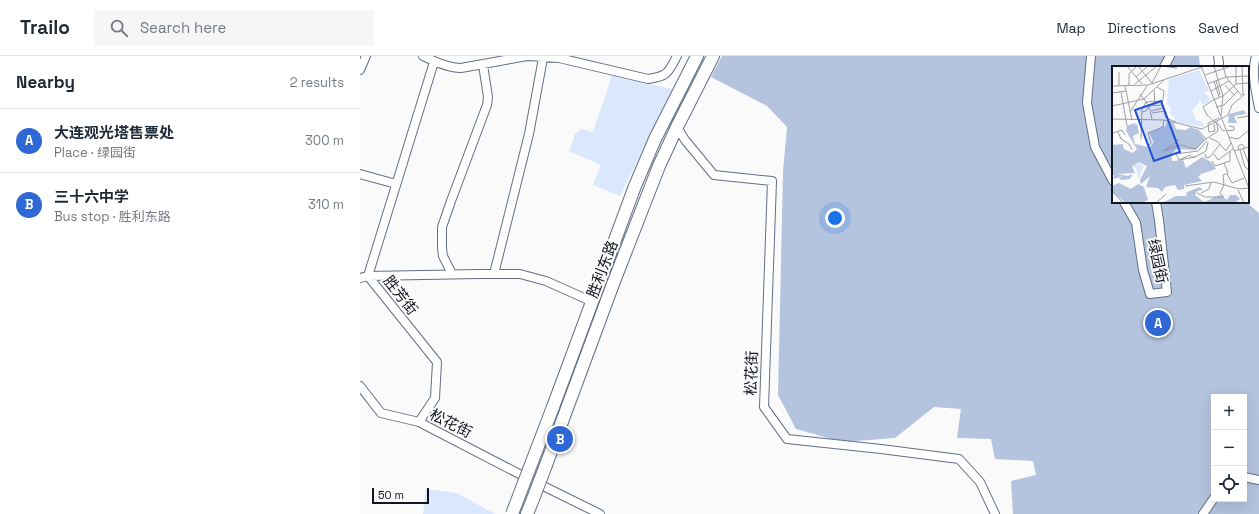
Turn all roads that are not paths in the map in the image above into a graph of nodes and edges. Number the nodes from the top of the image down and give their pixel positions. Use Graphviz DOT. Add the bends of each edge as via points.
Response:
graph roads {
  1 [pos="366,56"];
  2 [pos="423,56"];
  3 [pos="528,56"];
  4 [pos="677,56"];
  5 [pos="697,56"];
  6 [pos="713,56"];
  7 [pos="1090,56"];
  8 [pos="1170,56"];
  9 [pos="1218,56"];
  10 [pos="1256,56"];
  11 [pos="544,58"];
  12 [pos="434,62"];
  13 [pos="483,65"];
  14 [pos="1165,66"];
  15 [pos="1218,66"];
  16 [pos="360,70"];
  17 [pos="1259,108"];
  18 [pos="677,126"];
  19 [pos="360,174"];
  20 [pos="1112,179"];
  21 [pos="396,184"];
  22 [pos="1125,203"];
  23 [pos="1156,203"];
  24 [pos="452,274"];
  25 [pos="494,274"];
  26 [pos="364,277"];
  27 [pos="593,302"];
  28 [pos="360,386"];
  29 [pos="419,422"];
  30 [pos="1247,478"];
  31 [pos="1259,480"];
  32 [pos="1211,502"];
  33 [pos="512,514"];
  34 [pos="527,514"];
  35 [pos="600,514"];
  36 [pos="995,514"];
  37 [pos="1202,514"];
  1 -- 16 [label="street"];
  2 -- 12 [label="street"];
  3 -- 11 [label="street"];
  3 -- 13 [label="street"];
  4 -- 11 [label="street" via="662,77 648,79 559,58"];
  5 -- 27 [label="main road" via="642,169"];
  6 -- 18 [label="main road, 胜利东路"];
  7 -- 20 [label="street" via="1088,110 1095,147"];
  8 -- 14 [label="street"];
  9 -- 15 [label="street"];
  10 -- 17 [label="street" via="1254,62"];
  11 -- 25 [label="street" via="529,134"];
  12 -- 13 [label="street" via="452,68"];
  12 -- 21 [label="street, 胜芳街"];
  13 -- 24 [label="street" via="487,105 442,227 443,256"];
  18 -- 34 [label="main road, 胜利东路, bridge" via="613,284"];
  18 -- 36 [label="street, 松花街" via="685,140 714,175 772,181 764,407 787,439 959,459 980,482"];
  19 -- 21 [label="street"];
  21 -- 26 [label="street, 胜芳街"];
  22 -- 23 [label="street, 绿园街" via="1136,223 1143,270 1150,294 1167,292"];
  24 -- 25 [label="street"];
  24 -- 26 [label="street"];
  25 -- 27 [label="street" via="534,277"];
  26 -- 29 [label="street, 胜芳街" via="437,362 435,398"];
  27 -- 33 [label="main road, bridge"];
  28 -- 29 [label="street, 松花街" via="381,413"];
  29 -- 35 [label="street, 松花街"];
  30 -- 31 [label="street"];
  32 -- 37 [label="street"];
}
